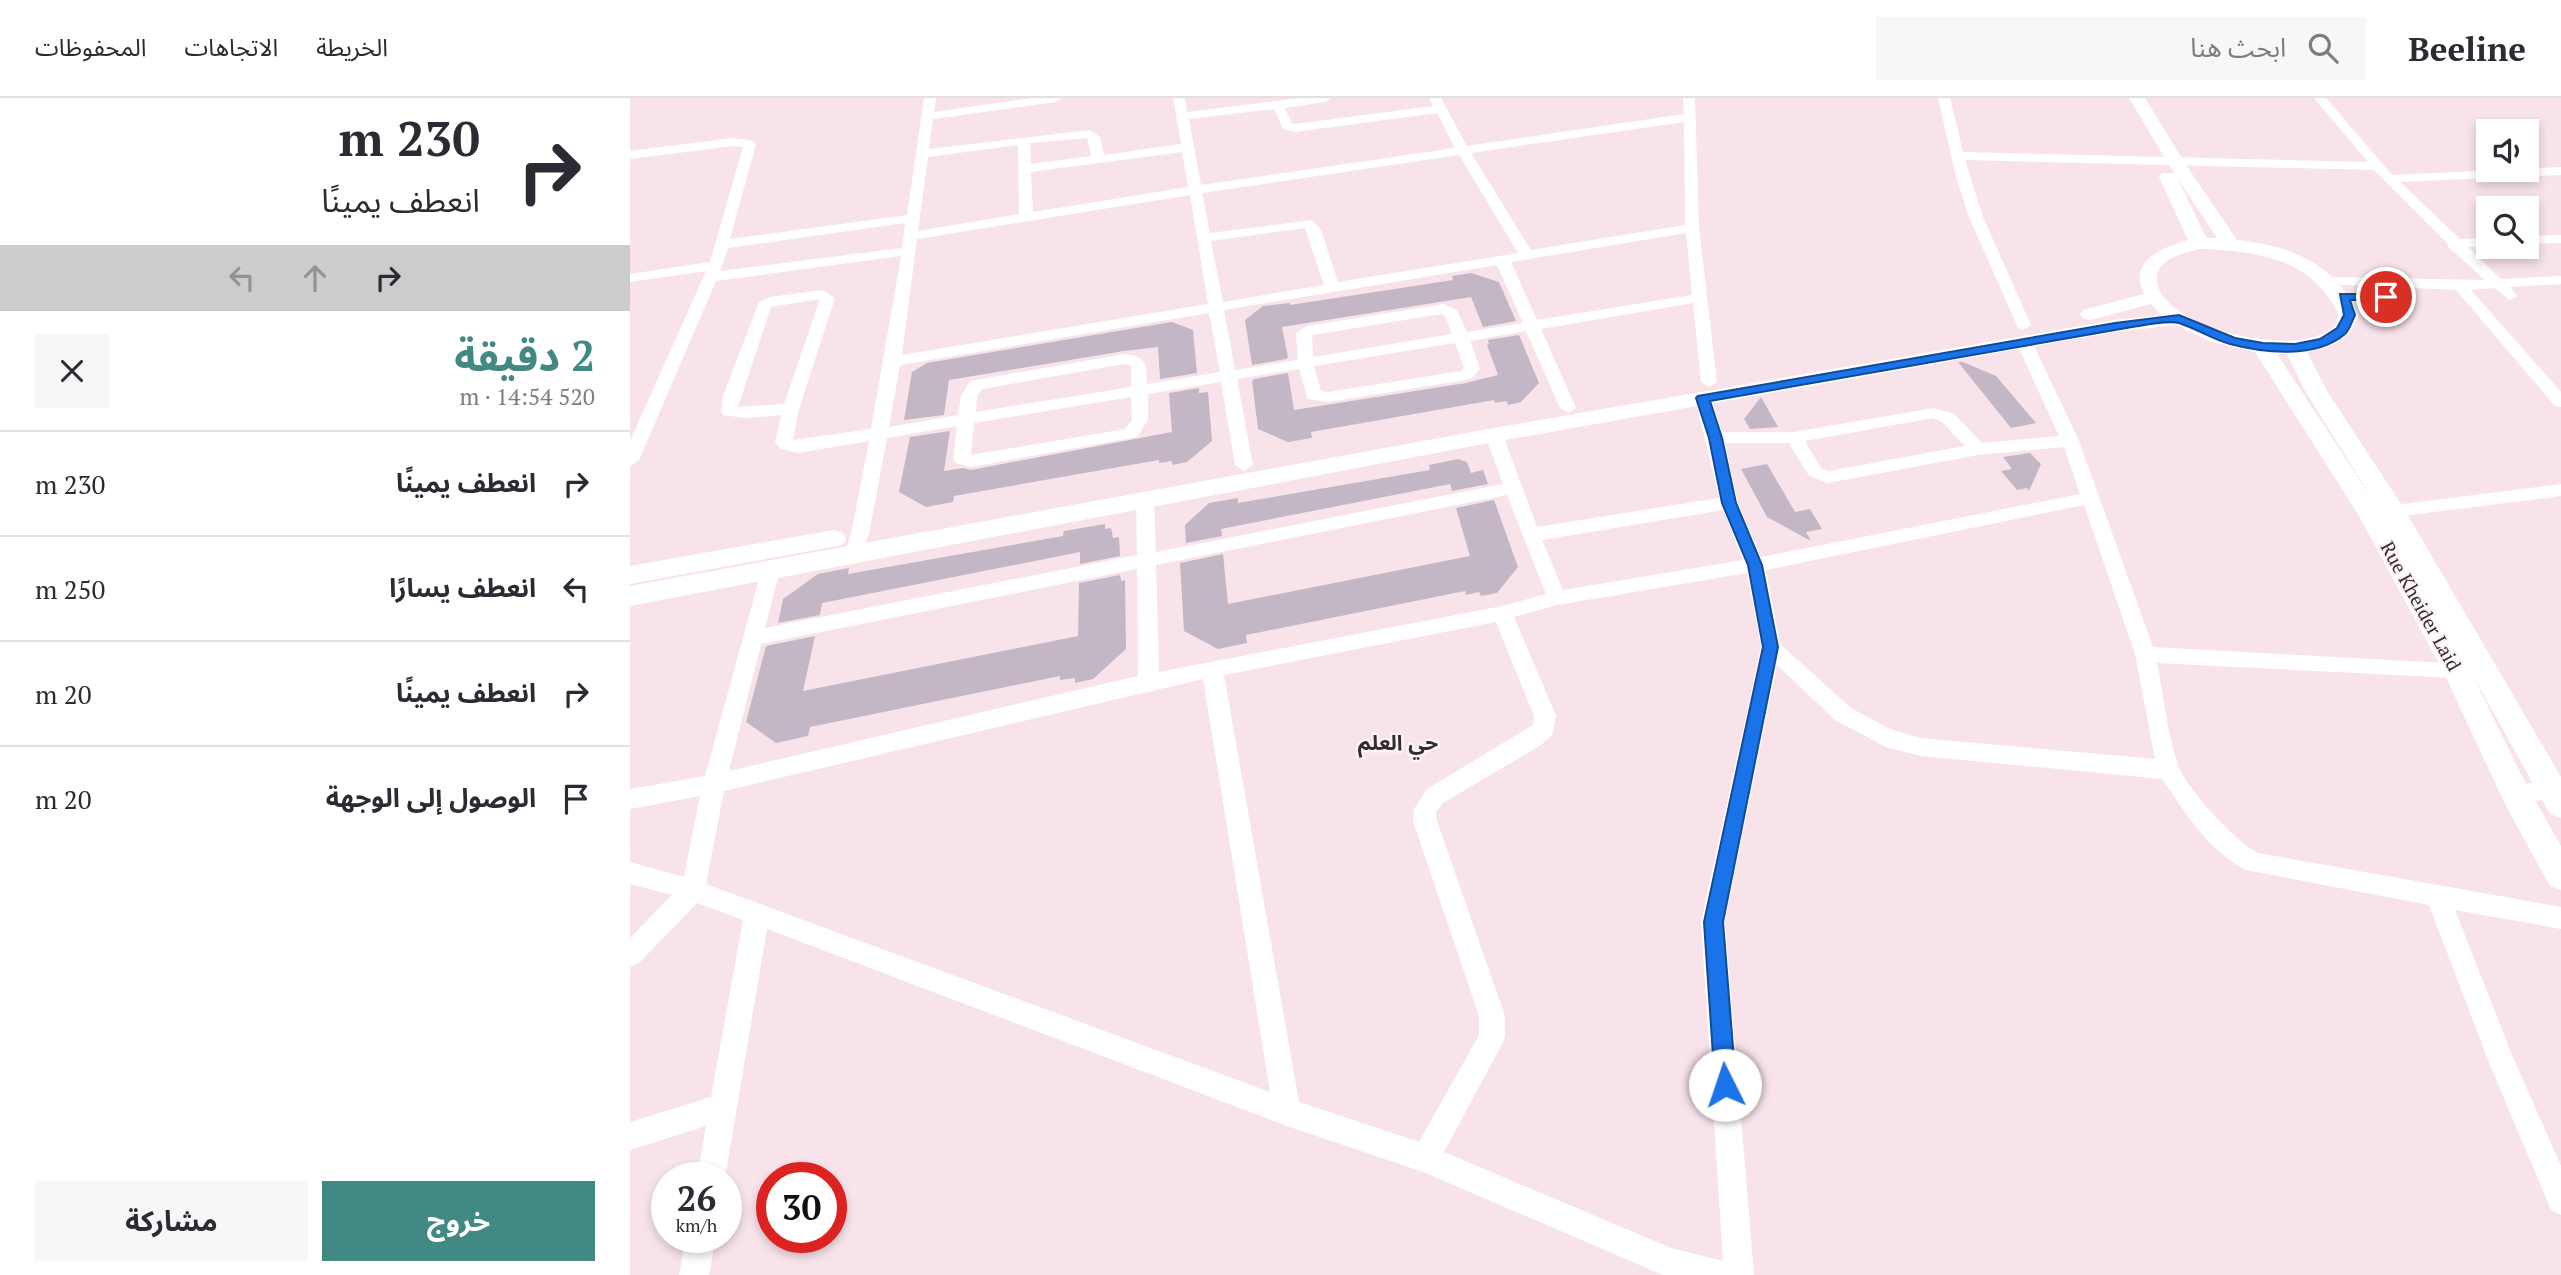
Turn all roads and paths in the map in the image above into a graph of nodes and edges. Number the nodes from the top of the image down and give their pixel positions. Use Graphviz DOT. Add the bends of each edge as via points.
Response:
graph roads {
  1 [pos="930,98"];
  2 [pos="1056,98"];
  3 [pos="1179,98"];
  4 [pos="1325,98"];
  5 [pos="1689,98"];
  6 [pos="1944,98"];
  7 [pos="2124,98"];
  8 [pos="2137,98"];
  9 [pos="2320,98"];
  10 [pos="1026,100"];
  11 [pos="1438,104"];
  12 [pos="1278,105"];
  13 [pos="928,116"];
  14 [pos="1182,116"];
  15 [pos="1690,117"];
  16 [pos="1024,140"];
  17 [pos="1188,147"];
  18 [pos="1463,151"];
  19 [pos="924,154"];
  20 [pos="630,155"];
  21 [pos="1959,156"];
  22 [pos="1098,159"];
  23 [pos="2168,162"];
  24 [pos="2378,166"];
  25 [pos="1025,169"];
  26 [pos="2561,171"];
  27 [pos="2389,179"];
  28 [pos="1195,190"];
  29 [pos="914,218"];
  30 [pos="1026,218"];
  31 [pos="1692,228"];
  32 [pos="1204,238"];
  33 [pos="2561,239"];
  34 [pos="2539,240"];
  35 [pos="911,243"];
  36 [pos="2199,243"];
  37 [pos="2476,243"];
  38 [pos="723,244"];
  39 [pos="2230,244"];
  40 [pos="2453,244"];
  41 [pos="797,250"];
  42 [pos="1527,255"];
  43 [pos="1502,259"];
  44 [pos="713,271"];
  45 [pos="630,278"];
  46 [pos="2561,280"];
  47 [pos="2330,281"];
  48 [pos="2498,285"];
  49 [pos="1332,286"];
  50 [pos="2460,286"];
  51 [pos="2561,293"];
  52 [pos="2510,296"];
  53 [pos="2155,297"];
  54 [pos="2344,297"];
  55 [pos="1698,298"];
  56 [pos="2472,298"];
  57 [pos="780,299"];
  58 [pos="1217,306"];
  59 [pos="2179,319"];
  60 [pos="1533,326"];
  61 [pos="2023,333"];
  62 [pos="1460,338"];
  63 [pos="2263,347"];
  64 [pos="2295,348"];
  65 [pos="893,361"];
  66 [pos="1306,365"];
  67 [pos="1230,377"];
  68 [pos="1139,389"];
  69 [pos="1706,390"];
  70 [pos="2561,402"];
  71 [pos="1568,408"];
  72 [pos="791,409"];
  73 [pos="967,419"];
  74 [pos="638,424"];
  75 [pos="879,433"];
  76 [pos="1494,435"];
  77 [pos="1794,437"];
  78 [pos="1715,438"];
  79 [pos="2070,442"];
  80 [pos="1978,449"];
  81 [pos="630,460"];
  82 [pos="1244,465"];
  83 [pos="1204,481"];
  84 [pos="1513,488"];
  85 [pos="2557,495"];
  86 [pos="2090,498"];
  87 [pos="1145,500"];
  88 [pos="1729,503"];
  89 [pos="2382,513"];
  90 [pos="1531,536"];
  91 [pos="857,544"];
  92 [pos="1148,560"];
  93 [pos="1755,565"];
  94 [pos="770,570"];
  95 [pos="630,575"];
  96 [pos="630,596"];
  97 [pos="1557,598"];
  98 [pos="1502,613"];
  99 [pos="753,638"];
  100 [pos="1771,647"];
  101 [pos="2145,654"];
  102 [pos="1212,670"];
  103 [pos="2456,670"];
  104 [pos="1149,682"];
  105 [pos="2168,770"];
  106 [pos="714,785"];
  107 [pos="2558,793"];
  108 [pos="2516,795"];
  109 [pos="630,799"];
  110 [pos="630,873"];
  111 [pos="2561,876"];
  112 [pos="693,890"];
  113 [pos="2437,895"];
  114 [pos="757,913"];
  115 [pos="2561,918"];
  116 [pos="630,955"];
  117 [pos="724,1107"];
  118 [pos="1287,1112"];
  119 [pos="630,1136"];
  120 [pos="1425,1158"];
  121 [pos="715,1162"];
  122 [pos="2561,1200"];
  123 [pos="698,1253"];
  124 [pos="1672,1269"];
  125 [pos="694,1275"];
  126 [pos="1720,1275"];
  127 [pos="1739,1275"];
  1 -- 13 [label="street"];
  2 -- 10 [label="street"];
  3 -- 14 [label="street"];
  4 -- 12 [label="street"];
  5 -- 15 [label="street"];
  6 -- 21 [label="street"];
  7 -- 23 [label="street"];
  8 -- 23 [label="street"];
  9 -- 24 [label="street"];
  10 -- 13 [label="street"];
  11 -- 12 [label="street" via="1342,116 1291,128"];
  11 -- 18 [label="street"];
  12 -- 14 [label="street"];
  13 -- 19 [label="street"];
  14 -- 17 [label="street"];
  15 -- 18 [label="street"];
  15 -- 31 [label="street"];
  16 -- 19 [label="street"];
  16 -- 22 [label="street" via="1090,134"];
  16 -- 25 [label="street"];
  17 -- 22 [label="street"];
  17 -- 28 [label="street"];
  18 -- 28 [label="street"];
  18 -- 42 [label="street"];
  19 -- 29 [label="street"];
  20 -- 38 [label="street" via="733,142 750,144"];
  21 -- 23 [label="street"];
  21 -- 61 [label="street" via="1976,218"];
  22 -- 25 [label="street"];
  23 -- 24 [label="street"];
  23 -- 36 [label="street"];
  23 -- 39 [label="street"];
  24 -- 27 [label="street"];
  25 -- 30 [label="street"];
  26 -- 27 [label="street"];
  27 -- 40 [label="street"];
  28 -- 30 [label="street"];
  28 -- 32 [label="street"];
  29 -- 35 [label="street"];
  29 -- 41 [label="street"];
  30 -- 35 [label="street"];
  31 -- 42 [label="street"];
  31 -- 55 [label="street"];
  32 -- 49 [label="street" via="1308,223"];
  32 -- 58 [label="street"];
  33 -- 34 [label="street"];
  35 -- 41 [label="street"];
  35 -- 65 [label="street"];
  36 -- 39 [label="street"];
  36 -- 53 [label="street" via="2168,251 2149,267 2147,281"];
  37 -- 40 [label="street"];
  38 -- 41 [label="street"];
  38 -- 44 [label="street"];
  39 -- 47 [label="street" via="2285,256"];
  40 -- 48 [label="street"];
  41 -- 44 [label="street"];
  41 -- 57 [label="street"];
  42 -- 43 [label="street"];
  43 -- 49 [label="street"];
  43 -- 60 [label="street"];
  44 -- 45 [label="street"];
  44 -- 74 [label="street"];
  46 -- 48 [label="street"];
  47 -- 50 [label="street"];
  47 -- 54 [label="street"];
  48 -- 50 [label="street"];
  48 -- 52 [label="street"];
  49 -- 58 [label="street"];
  50 -- 56 [label="street"];
  51 -- 52 [label="street"];
  52 -- 56 [label="street"];
  53 -- 59 [label="street"];
  53 -- 61 [label="street"];
  54 -- 56 [label="street"];
  54 -- 64 [label="street" via="2349,315 2342,330 2324,342"];
  55 -- 60 [label="street"];
  55 -- 69 [label="street"];
  56 -- 70 [label="street"];
  57 -- 72 [label="street" via="823,294 828,298"];
  57 -- 72 [label="street" via="766,303 761,310 727,408 733,413"];
  58 -- 65 [label="street"];
  58 -- 67 [label="street"];
  59 -- 61 [label="street"];
  59 -- 63 [label="street" via="2232,341"];
  60 -- 62 [label="street"];
  60 -- 71 [label="street"];
  61 -- 69 [label="street"];
  61 -- 79 [label="street"];
  62 -- 66 [label="street"];
  62 -- 66 [label="street" via="1452,313 1444,309 1314,328 1303,336"];
  62 -- 66 [label="street" via="1472,369 1447,380 1322,398 1314,395"];
  63 -- 64 [label="street"];
  63 -- 89 [label="street, Rue Kheider Laid"];
  64 -- 89 [label="street, Rue Kheider Laid"];
  65 -- 75 [label="street"];
  66 -- 67 [label="street"];
  67 -- 68 [label="street"];
  67 -- 82 [label="street"];
  68 -- 73 [label="street"];
  68 -- 73 [label="street" via="1139,364 1131,359 989,381 971,389"];
  68 -- 73 [label="street" via="1139,426 1113,438 965,460 961,457"];
  69 -- 71 [label="street"];
  69 -- 76 [label="street"];
  69 -- 78 [label="street"];
  71 -- 82 [label="street"];
  72 -- 75 [label="street" via="784,437 787,445 799,447"];
  73 -- 75 [label="street"];
  74 -- 81 [label="street"];
  75 -- 91 [label="street"];
  76 -- 83 [label="street"];
  76 -- 84 [label="street"];
  77 -- 78 [label="street"];
  77 -- 80 [label="street" via="1934,413 1948,418"];
  77 -- 80 [label="street" via="1815,472 1824,477"];
  78 -- 88 [label="street"];
  79 -- 80 [label="street"];
  79 -- 86 [label="street"];
  82 -- 83 [label="street"];
  83 -- 87 [label="street"];
  83 -- 91 [label="street"];
  84 -- 90 [label="street"];
  84 -- 92 [label="street"];
  85 -- 89 [label="street"];
  86 -- 93 [label="street"];
  86 -- 101 [label="street"];
  87 -- 91 [label="street"];
  87 -- 92 [label="street"];
  88 -- 90 [label="street"];
  88 -- 93 [label="street"];
  89 -- 103 [label="street, Rue Kheider Laid"];
  89 -- 107 [label="street, Rue Kheider Laid"];
  90 -- 97 [label="street"];
  91 -- 94 [label="street"];
  91 -- 95 [label="street"];
  92 -- 99 [label="street"];
  92 -- 104 [label="street"];
  93 -- 97 [label="street"];
  93 -- 100 [label="street"];
  94 -- 96 [label="street"];
  94 -- 99 [label="street"];
  97 -- 98 [label="street"];
  98 -- 102 [label="street"];
  98 -- 120 [label="street" via="1545,716 1544,729 1435,796 1425,809 1425,821 1492,1016 1492,1037"];
  99 -- 106 [label="street"];
  100 -- 105 [label="street" via="1843,714 1886,738 1920,747"];
  100 -- 127 [label="street" via="1713,922"];
  101 -- 103 [label="street"];
  101 -- 105 [label="street"];
  102 -- 104 [label="street"];
  102 -- 118 [label="street"];
  103 -- 108 [label="street, Rue Kheider Laid"];
  104 -- 106 [label="street"];
  105 -- 113 [label="street" via="2214,832 2254,863"];
  106 -- 109 [label="street"];
  106 -- 112 [label="street"];
  107 -- 108 [label="street"];
  108 -- 111 [label="street, Rue Kheider Laid"];
  110 -- 112 [label="street"];
  112 -- 114 [label="street"];
  112 -- 116 [label="street"];
  113 -- 115 [label="street"];
  113 -- 122 [label="street"];
  114 -- 117 [label="street"];
  114 -- 118 [label="street"];
  117 -- 119 [label="street"];
  117 -- 121 [label="street"];
  118 -- 120 [label="street"];
  120 -- 124 [label="street"];
  123 -- 125 [label="street"];
  124 -- 126 [label="street"];
}
